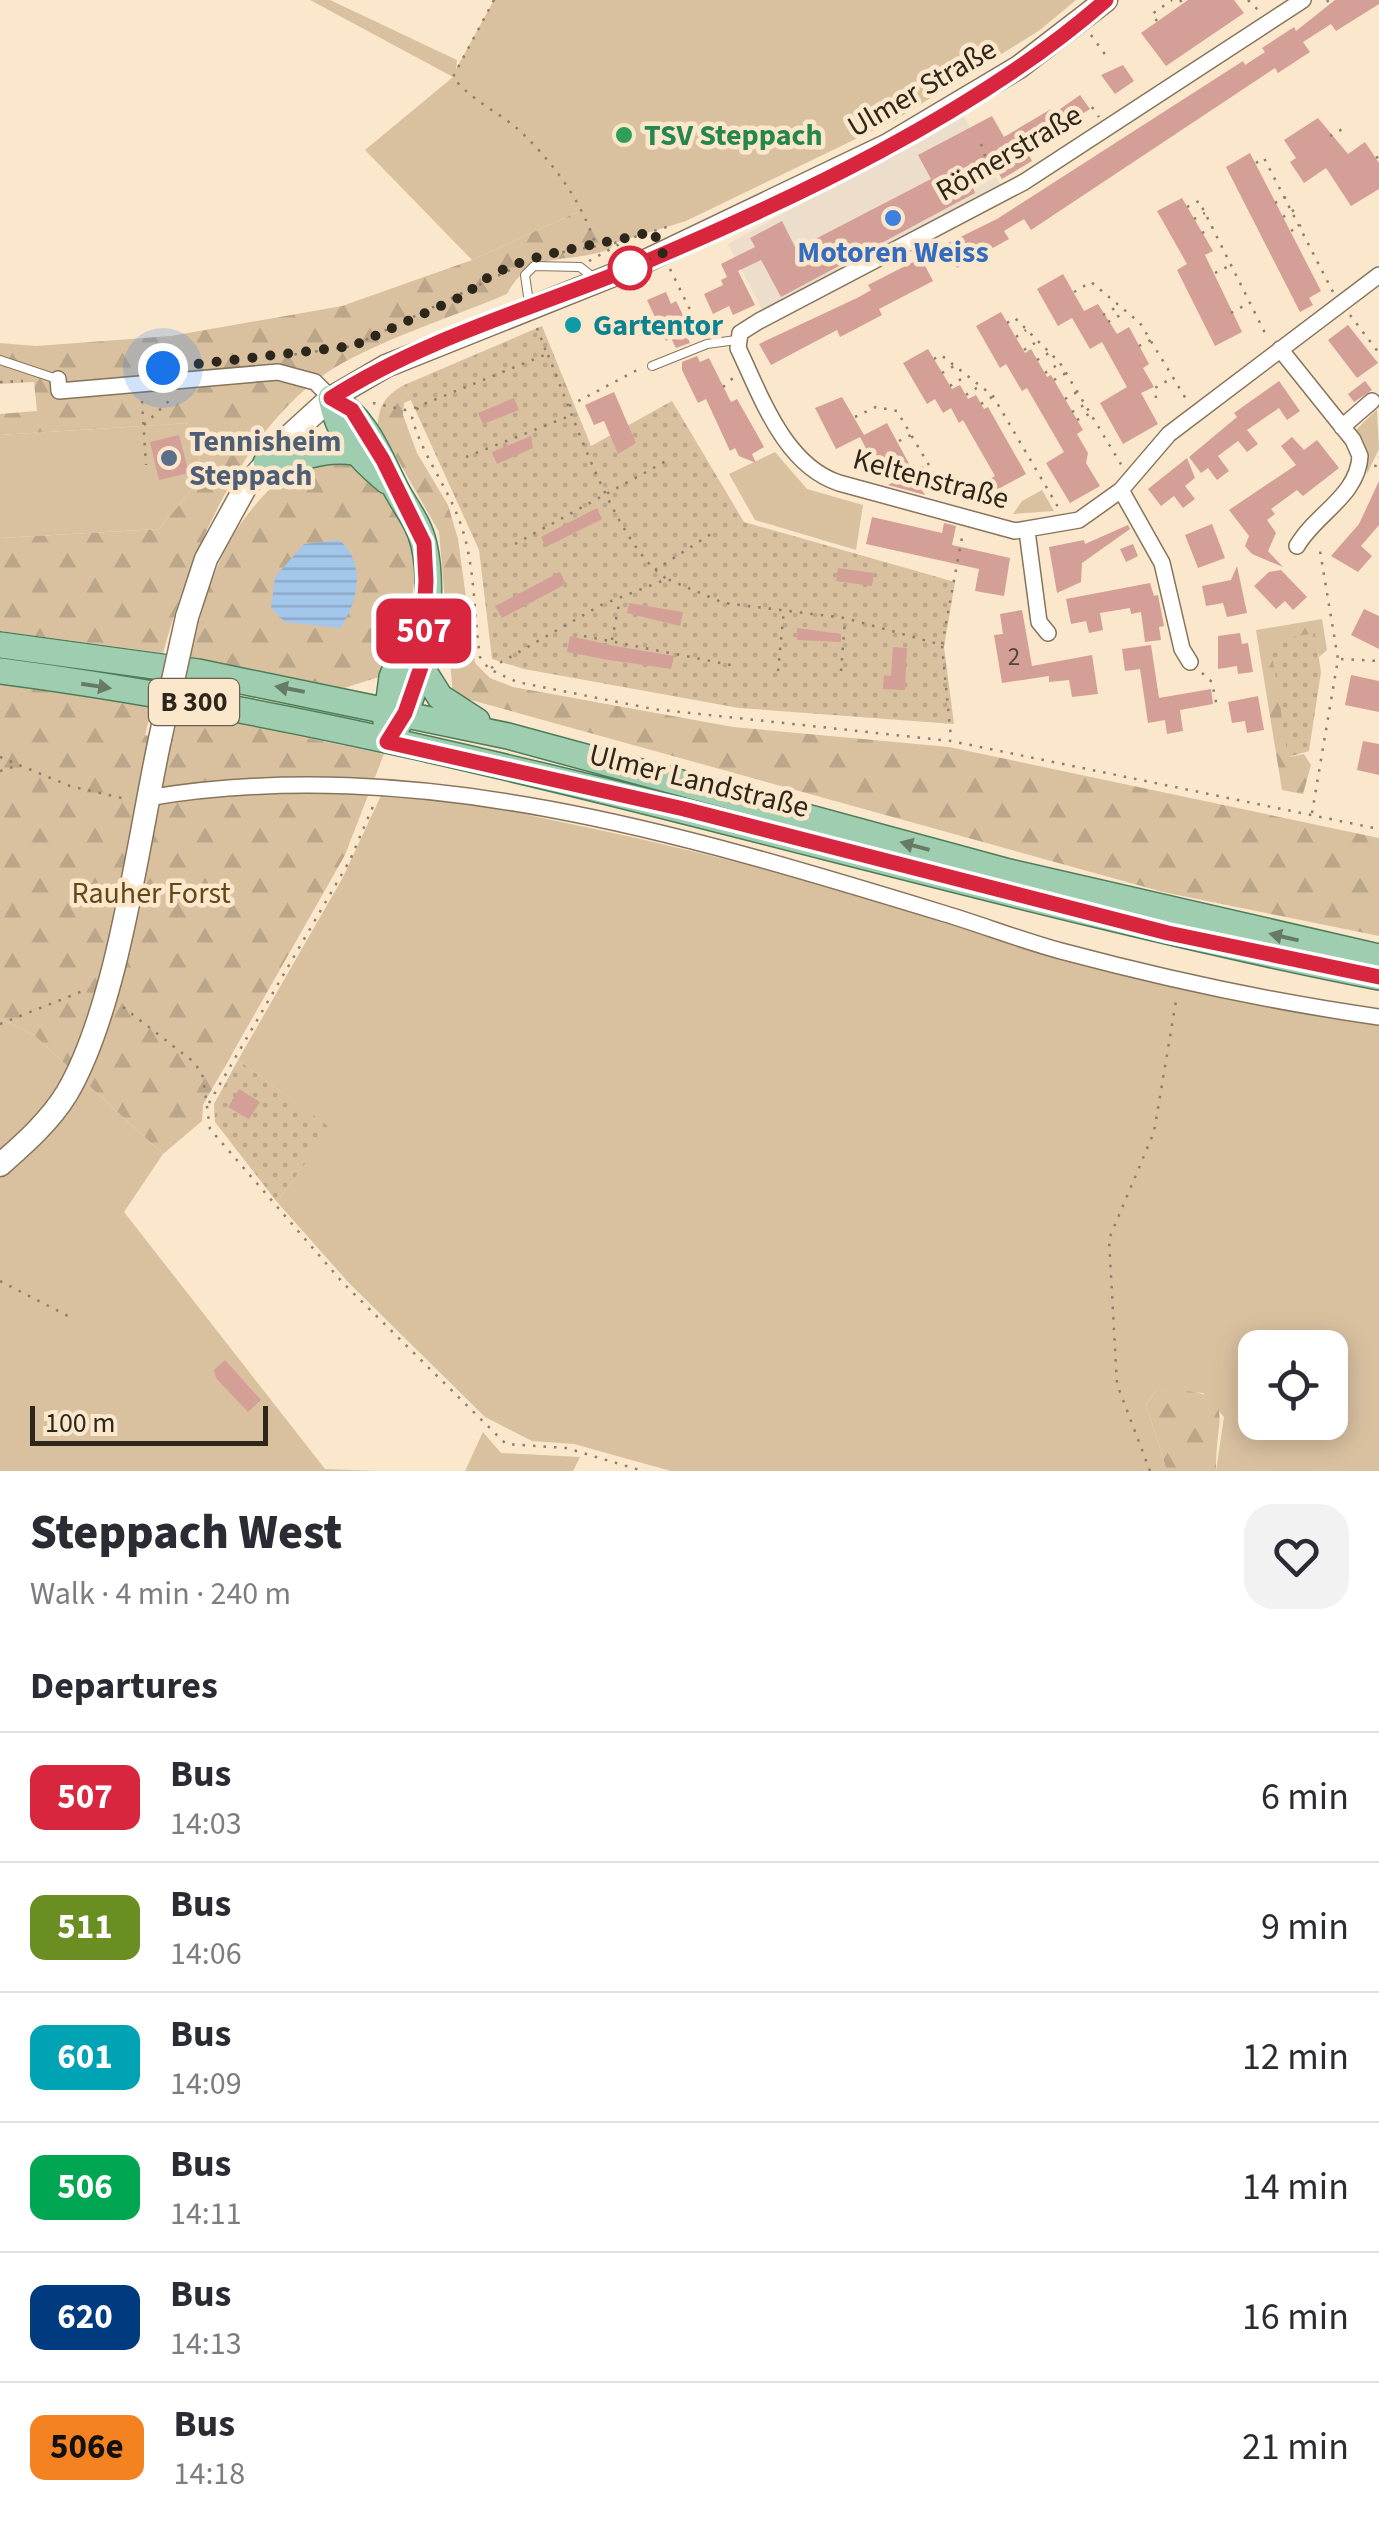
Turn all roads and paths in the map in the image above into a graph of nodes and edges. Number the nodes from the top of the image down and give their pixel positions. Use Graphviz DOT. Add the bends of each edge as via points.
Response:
graph roads {
  1 [pos="494,0"];
  2 [pos="1106,0"];
  3 [pos="1172,0"];
  4 [pos="1303,0"];
  5 [pos="1082,21"];
  6 [pos="1156,21"];
  7 [pos="1109,60"];
  8 [pos="1348,126"];
  9 [pos="1330,136"];
  10 [pos="981,144"];
  11 [pos="1256,163"];
  12 [pos="1272,172"];
  13 [pos="1264,176"];
  14 [pos="1279,186"];
  15 [pos="1272,190"];
  16 [pos="1002,193"];
  17 [pos="1286,197"];
  18 [pos="1275,203"];
  19 [pos="1188,207"];
  20 [pos="1294,210"];
  21 [pos="1205,213"];
  22 [pos="1283,217"];
  23 [pos="1194,220"];
  24 [pos="686,222"];
  25 [pos="1302,226"];
  26 [pos="1213,227"];
  27 [pos="1291,231"];
  28 [pos="1202,233"];
  29 [pos="1305,238"];
  30 [pos="1219,239"];
  31 [pos="658,242"];
  32 [pos="1297,242"];
  33 [pos="1210,245"];
  34 [pos="596,246"];
  35 [pos="1312,255"];
  36 [pos="538,257"];
  37 [pos="1303,260"];
  38 [pos="523,263"];
  39 [pos="1229,266"];
  40 [pos="1318,268"];
  41 [pos="1310,272"];
  42 [pos="1215,273"];
  43 [pos="1379,275"];
  44 [pos="1324,278"];
  45 [pos="598,280"];
  46 [pos="1316,282"];
  47 [pos="1074,292"];
  48 [pos="1340,302"];
  49 [pos="1247,304"];
  50 [pos="1117,306"];
  51 [pos="530,308"];
  52 [pos="1126,312"];
  53 [pos="1231,312"];
  54 [pos="1103,315"];
  55 [pos="1007,322"];
  56 [pos="1108,322"];
  57 [pos="1026,330"];
  58 [pos="1016,337"];
  59 [pos="736,340"];
  60 [pos="1151,340"];
  61 [pos="1038,341"];
  62 [pos="707,344"];
  63 [pos="1140,346"];
  64 [pos="1024,350"];
  65 [pos="1278,351"];
  66 [pos="1050,352"];
  67 [pos="1379,353"];
  68 [pos="547,354"];
  69 [pos="268,358"];
  70 [pos="934,359"];
  71 [pos="0,360"];
  72 [pos="1037,360"];
  73 [pos="1060,363"];
  74 [pos="652,366"];
  75 [pos="954,366"];
  76 [pos="942,372"];
  77 [pos="1045,373"];
  78 [pos="1066,373"];
  79 [pos="967,375"];
  80 [pos="1173,378"];
  81 [pos="58,379"];
  82 [pos="1054,380"];
  83 [pos="982,384"];
  84 [pos="950,386"];
  85 [pos="1077,392"];
  86 [pos="326,393"];
  87 [pos="966,395"];
  88 [pos="993,396"];
  89 [pos="141,397"];
  90 [pos="1156,398"];
  91 [pos="171,399"];
  92 [pos="1065,399"];
  93 [pos="1372,402"];
  94 [pos="373,403"];
  95 [pos="981,404"];
  96 [pos="420,406"];
  97 [pos="569,406"];
  98 [pos="1084,406"];
  99 [pos="1002,411"];
  100 [pos="1072,412"];
  101 [pos="573,414"];
  102 [pos="1089,414"];
  103 [pos="1196,415"];
  104 [pos="994,416"];
  105 [pos="855,417"];
  106 [pos="1077,420"];
  107 [pos="143,426"];
  108 [pos="1009,426"];
  109 [pos="1342,427"];
  110 [pos="1002,430"];
  111 [pos="911,435"];
  112 [pos="1016,440"];
  113 [pos="899,441"];
  114 [pos="1009,443"];
  115 [pos="355,452"];
  116 [pos="1025,452"];
  117 [pos="466,457"];
  118 [pos="1379,457"];
  119 [pos="1018,458"];
  120 [pos="668,460"];
  121 [pos="266,463"];
  122 [pos="146,466"];
  123 [pos="1370,480"];
  124 [pos="1126,485"];
  125 [pos="394,487"];
  126 [pos="608,496"];
  127 [pos="949,511"];
  128 [pos="966,516"];
  129 [pos="1068,524"];
  130 [pos="1027,532"];
  131 [pos="711,534"];
  132 [pos="1320,539"];
  133 [pos="515,544"];
  134 [pos="1297,546"];
  135 [pos="654,571"];
  136 [pos="668,580"];
  137 [pos="620,597"];
  138 [pos="425,600"];
  139 [pos="784,609"];
  140 [pos="845,618"];
  141 [pos="1048,633"];
  142 [pos="584,636"];
  143 [pos="612,640"];
  144 [pos="0,644"];
  145 [pos="942,645"];
  146 [pos="1338,659"];
  147 [pos="1379,661"];
  148 [pos="1190,662"];
  149 [pos="731,665"];
  150 [pos="421,667"];
  151 [pos="490,669"];
  152 [pos="0,671"];
  153 [pos="778,671"];
  154 [pos="841,671"];
  155 [pos="1216,707"];
  156 [pos="395,711"];
  157 [pos="508,736"];
  158 [pos="951,741"];
  159 [pos="387,742"];
  160 [pos="0,758"];
  161 [pos="18,766"];
  162 [pos="0,771"];
  163 [pos="383,785"];
  164 [pos="140,798"];
  165 [pos="1312,814"];
  166 [pos="1379,829"];
  167 [pos="1379,957"];
  168 [pos="1379,977"];
  169 [pos="1179,980"];
  170 [pos="105,990"];
  171 [pos="1379,1018"];
  172 [pos="0,1024"];
  173 [pos="207,1106"];
  174 [pos="0,1166"];
  175 [pos="0,1281"];
  176 [pos="68,1316"];
  177 [pos="643,1471"];
  178 [pos="1150,1471"];
  1 -- 34 [label="path" via="454,77 520,132 584,208"];
  2 -- 5 [label="street, Ulmer Straße"];
  3 -- 6 [label="path" via="1152,14"];
  4 -- 16 [label="street, Römerstraße"];
  5 -- 7 [label="path"];
  5 -- 31 [label="street, Ulmer Straße" via="888,145"];
  8 -- 9 [label="path"];
  10 -- 16 [label="path"];
  11 -- 12 [label="path" via="1264,158"];
  12 -- 13 [label="path"];
  12 -- 14 [label="path"];
  14 -- 15 [label="path"];
  14 -- 17 [label="path"];
  16 -- 59 [label="street, Römerstraße" via="798,299"];
  17 -- 18 [label="path"];
  17 -- 20 [label="path"];
  19 -- 21 [label="path" via="1199,201"];
  20 -- 22 [label="path"];
  20 -- 25 [label="path"];
  21 -- 23 [label="path"];
  21 -- 26 [label="path"];
  24 -- 31 [label="path"];
  25 -- 27 [label="path"];
  25 -- 29 [label="path"];
  26 -- 28 [label="path"];
  26 -- 30 [label="path"];
  29 -- 32 [label="path"];
  29 -- 35 [label="path"];
  30 -- 33 [label="path"];
  30 -- 39 [label="path"];
  31 -- 34 [label="path"];
  31 -- 45 [label="street, Ulmer Straße"];
  31 -- 62 [label="path"];
  34 -- 36 [label="path"];
  35 -- 37 [label="path"];
  35 -- 40 [label="path"];
  38 -- 69 [label="path" via="353,346"];
  39 -- 42 [label="path"];
  39 -- 49 [label="path"];
  40 -- 41 [label="path"];
  40 -- 44 [label="path"];
  43 -- 48 [label="street, Keltenstraße"];
  44 -- 46 [label="path"];
  44 -- 48 [label="path"];
  45 -- 51 [label="street, Ulmer Straße"];
  45 -- 51 [label="lane" via="580,267 534,266 525,276"];
  47 -- 50 [label="path" via="1091,282"];
  48 -- 65 [label="street, Keltenstraße"];
  48 -- 67 [label="path"];
  49 -- 53 [label="path"];
  49 -- 65 [label="path"];
  50 -- 52 [label="path"];
  50 -- 54 [label="path"];
  51 -- 68 [label="path"];
  51 -- 86 [label="street, Ulmer Straße"];
  52 -- 56 [label="path"];
  52 -- 60 [label="path"];
  55 -- 57 [label="path" via="1015,318"];
  57 -- 58 [label="path"];
  57 -- 61 [label="path"];
  59 -- 62 [label="lane, Römerstraße"];
  59 -- 127 [label="street, Keltenstraße" via="788,444 814,471"];
  60 -- 63 [label="path"];
  60 -- 80 [label="path"];
  61 -- 64 [label="path"];
  61 -- 66 [label="path"];
  62 -- 74 [label="lane, Römerstraße"];
  65 -- 103 [label="street, Keltenstraße"];
  65 -- 109 [label="street"];
  66 -- 72 [label="path"];
  66 -- 73 [label="path"];
  68 -- 96 [label="path"];
  68 -- 97 [label="path"];
  70 -- 75 [label="path" via="942,355"];
  71 -- 81 [label="lane"];
  73 -- 77 [label="path"];
  73 -- 78 [label="path"];
  74 -- 97 [label="path"];
  75 -- 76 [label="path"];
  75 -- 79 [label="path"];
  78 -- 82 [label="path"];
  78 -- 85 [label="path"];
  79 -- 83 [label="path"];
  79 -- 84 [label="path"];
  80 -- 90 [label="path" via="1156,388"];
  80 -- 103 [label="path"];
  81 -- 86 [label="street" via="60,392 278,372 298,374"];
  83 -- 87 [label="path"];
  83 -- 88 [label="path"];
  85 -- 92 [label="path"];
  85 -- 98 [label="path"];
  86 -- 115 [label="main road"];
  86 -- 121 [label="street, Ulmer Straße"];
  86 -- 125 [label="main road" via="352,410"];
  88 -- 95 [label="path"];
  88 -- 99 [label="path"];
  89 -- 107 [label="path"];
  91 -- 107 [label="path"];
  93 -- 109 [label="street"];
  94 -- 96 [label="path" via="404,410"];
  96 -- 151 [label="path" via="412,418 463,529 480,657"];
  97 -- 101 [label="path"];
  98 -- 100 [label="path"];
  98 -- 102 [label="path"];
  99 -- 104 [label="path"];
  99 -- 108 [label="path"];
  101 -- 117 [label="path"];
  101 -- 126 [label="path"];
  102 -- 106 [label="path"];
  102 -- 124 [label="path"];
  103 -- 124 [label="street, Keltenstraße"];
  105 -- 111 [label="path" via="892,407"];
  107 -- 122 [label="path"];
  108 -- 110 [label="path"];
  108 -- 112 [label="path"];
  109 -- 134 [label="street" via="1360,456 1355,480"];
  111 -- 113 [label="path"];
  111 -- 127 [label="path"];
  112 -- 114 [label="path"];
  112 -- 116 [label="path"];
  115 -- 121 [label="main road" via="318,450"];
  115 -- 125 [label="main road"];
  116 -- 119 [label="path"];
  116 -- 129 [label="path"];
  118 -- 123 [label="path"];
  120 -- 126 [label="path"];
  121 -- 164 [label="street, Ulmer Straße, bridge" via="217,536 187,617"];
  124 -- 129 [label="street, Keltenstraße"];
  124 -- 148 [label="street" via="1170,587"];
  125 -- 138 [label="main road" via="424,543"];
  126 -- 133 [label="path"];
  126 -- 135 [label="path"];
  127 -- 128 [label="street, Keltenstraße"];
  128 -- 130 [label="street, Keltenstraße"];
  128 -- 145 [label="path"];
  129 -- 130 [label="street, Keltenstraße"];
  130 -- 141 [label="street" via="1038,622"];
  131 -- 135 [label="path"];
  132 -- 146 [label="path"];
  135 -- 136 [label="path"];
  136 -- 137 [label="path"];
  136 -- 139 [label="path" via="724,603"];
  137 -- 143 [label="path"];
  137 -- 151 [label="path"];
  138 -- 150 [label="main road"];
  138 -- 156 [label="main road" via="392,677"];
  139 -- 140 [label="path"];
  139 -- 153 [label="path"];
  140 -- 145 [label="path"];
  140 -- 154 [label="path"];
  142 -- 143 [label="path"];
  143 -- 149 [label="path"];
  156 -- 144 [label="main road, Ulmer Landstraße / B 300, one-way" via="198,672"];
  145 -- 158 [label="path"];
  146 -- 147 [label="path"];
  146 -- 165 [label="path"];
  148 -- 155 [label="path" via="1212,682"];
  150 -- 156 [label="main road"];
  150 -- 157 [label="main road" via="454,710"];
  151 -- 158 [label="path" via="516,682 653,709"];
  152 -- 159 [label="main road, Ulmer Landstraße / B 300, one-way"];
  156 -- 157 [label="main road, Ulmer Landstraße / B 300"];
  156 -- 159 [label="main road"];
  167 -- 157 [label="main road, Ulmer Landstraße / B 300, one-way" via="1028,876"];
  158 -- 165 [label="path"];
  159 -- 168 [label="main road, Ulmer Landstraße / B 300" via="684,809 1168,933"];
  160 -- 161 [label="path"];
  161 -- 162 [label="path"];
  161 -- 164 [label="path" via="92,793"];
  163 -- 164 [label="street" via="226,785"];
  163 -- 169 [label="street" via="646,828"];
  163 -- 173 [label="path" via="350,860"];
  164 -- 170 [label="street, Ulmer Straße"];
  165 -- 166 [label="path"];
  169 -- 171 [label="street"];
  169 -- 178 [label="path" via="1154,1132 1108,1239 1117,1384"];
  170 -- 172 [label="path" via="82,990"];
  170 -- 173 [label="path" via="195,1063"];
  170 -- 174 [label="street, Ulmer Straße" via="66,1094"];
  173 -- 177 [label="path" via="210,1129 331,1270 506,1444 566,1448"];
  175 -- 176 [label="path"];
}
